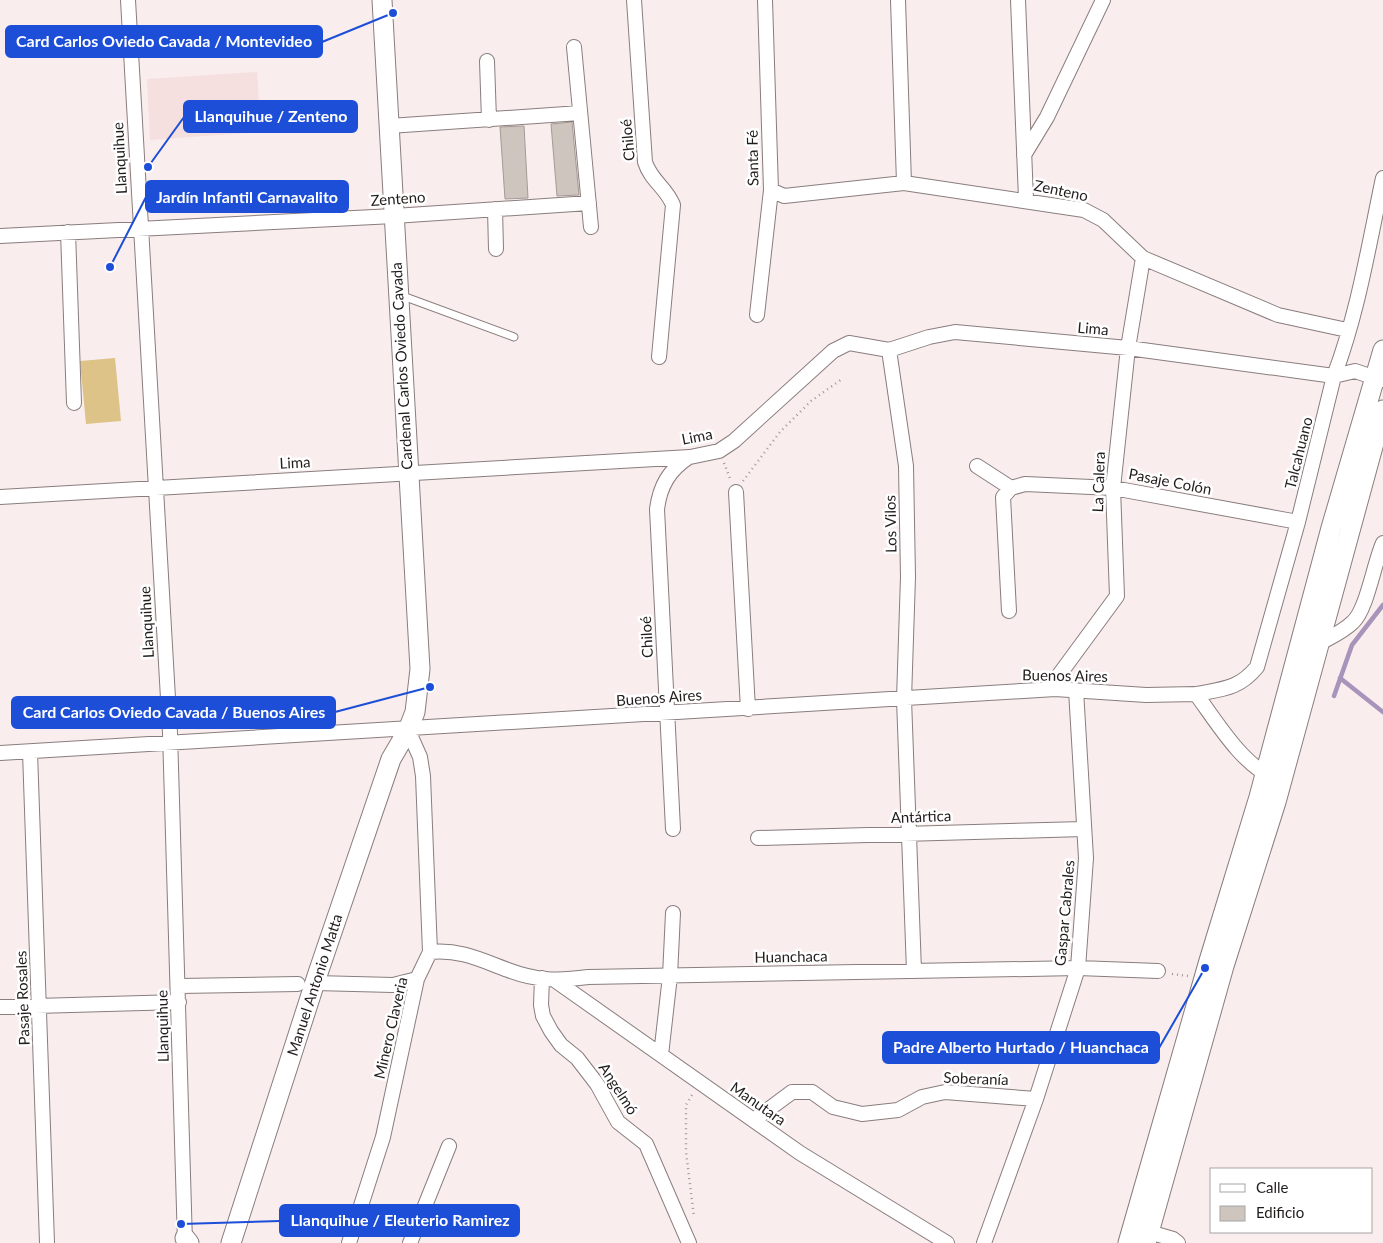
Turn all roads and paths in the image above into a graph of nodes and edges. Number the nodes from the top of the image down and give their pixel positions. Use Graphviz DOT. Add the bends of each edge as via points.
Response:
graph roads {
  1 [pos="128,0"];
  2 [pos="382,0"];
  3 [pos="634,0"];
  4 [pos="765,0"];
  5 [pos="898,0"];
  6 [pos="1018,0"];
  7 [pos="1103,0"];
  8 [pos="574,47"];
  9 [pos="486,61"];
  10 [pos="580,113"];
  11 [pos="489,120"];
  12 [pos="389,126"];
  13 [pos="1024,155"];
  14 [pos="1383,178"];
  15 [pos="904,183"];
  16 [pos="771,190"];
  17 [pos="1026,200"];
  18 [pos="589,204"];
  19 [pos="495,208"];
  20 [pos="394,216"];
  21 [pos="591,227"];
  22 [pos="141,229"];
  23 [pos="68,232"];
  24 [pos="0,236"];
  25 [pos="496,249"];
  26 [pos="1143,258"];
  27 [pos="398,294"];
  28 [pos="757,315"];
  29 [pos="1347,330"];
  30 [pos="514,337"];
  31 [pos="1128,348"];
  32 [pos="889,350"];
  33 [pos="1383,350"];
  34 [pos="1342,355"];
  35 [pos="659,357"];
  36 [pos="1355,371"];
  37 [pos="1334,376"];
  38 [pos="842,379"];
  39 [pos="1380,379"];
  40 [pos="74,403"];
  41 [pos="1383,410"];
  42 [pos="718,451"];
  43 [pos="690,457"];
  44 [pos="977,466"];
  45 [pos="408,473"];
  46 [pos="156,488"];
  47 [pos="1011,488"];
  48 [pos="1113,488"];
  49 [pos="736,492"];
  50 [pos="0,497"];
  51 [pos="1298,522"];
  52 [pos="1383,543"];
  53 [pos="1009,612"];
  54 [pos="1320,643"];
  55 [pos="1055,689"];
  56 [pos="1076,690"];
  57 [pos="1196,694"];
  58 [pos="904,698"];
  59 [pos="748,708"];
  60 [pos="668,714"];
  61 [pos="408,730"];
  62 [pos="170,744"];
  63 [pos="30,752"];
  64 [pos="0,753"];
  65 [pos="1273,778"];
  66 [pos="673,829"];
  67 [pos="1084,829"];
  68 [pos="910,834"];
  69 [pos="758,838"];
  70 [pos="673,913"];
  71 [pos="430,952"];
  72 [pos="1078,968"];
  73 [pos="914,971"];
  74 [pos="1158,971"];
  75 [pos="670,976"];
  76 [pos="542,978"];
  77 [pos="1204,978"];
  78 [pos="417,979"];
  79 [pos="556,981"];
  80 [pos="306,984"];
  81 [pos="178,986"];
  82 [pos="179,1002"];
  83 [pos="40,1006"];
  84 [pos="0,1007"];
  85 [pos="660,1055"];
  86 [pos="700,1083"];
  87 [pos="1036,1099"];
  88 [pos="754,1120"];
  89 [pos="449,1146"];
  90 [pos="695,1225"];
  91 [pos="1148,1238"];
  92 [pos="186,1241"];
  93 [pos="230,1242"];
  94 [pos="47,1243"];
  95 [pos="349,1243"];
  96 [pos="410,1243"];
  97 [pos="689,1243"];
  98 [pos="948,1243"];
  99 [pos="984,1243"];
  100 [pos="1128,1243"];
  101 [pos="1178,1243"];
  1 -- 22 [label="street, Llanquihue"];
  2 -- 12 [label="main road, Cardenal Carlos Oviedo Cavada"];
  3 -- 35 [label="street, Chiloé" via="645,162 649,174 669,195 673,205"];
  4 -- 16 [label="street, Santa Fé"];
  5 -- 15 [label="street"];
  6 -- 13 [label="street"];
  7 -- 13 [label="street" via="1047,117"];
  8 -- 10 [label="street"];
  9 -- 11 [label="street"];
  10 -- 11 [label="street"];
  10 -- 18 [label="street"];
  11 -- 12 [label="street"];
  12 -- 20 [label="main road, Cardenal Carlos Oviedo Cavada"];
  13 -- 17 [label="street"];
  14 -- 29 [label="street, Talcahuano" via="1372,237"];
  15 -- 16 [label="street, Zenteno" via="784,196"];
  15 -- 17 [label="street, Zenteno"];
  16 -- 28 [label="street, Santa Fé"];
  17 -- 26 [label="street, Zenteno" via="1084,210 1103,220"];
  18 -- 19 [label="street, Zenteno"];
  18 -- 21 [label="street"];
  19 -- 20 [label="street, Zenteno"];
  19 -- 25 [label="street"];
  20 -- 22 [label="street, Zenteno"];
  20 -- 27 [label="main road, Cardenal Carlos Oviedo Cavada"];
  22 -- 23 [label="street, Zenteno"];
  22 -- 46 [label="street, Llanquihue"];
  23 -- 24 [label="street, Zenteno"];
  23 -- 40 [label="street"];
  26 -- 29 [label="street, Zenteno" via="1278,315"];
  26 -- 31 [label="street, La Calera"];
  27 -- 30 [label="lane"];
  27 -- 45 [label="main road, Cardenal Carlos Oviedo Cavada"];
  29 -- 34 [label="street, Talcahuano"];
  31 -- 32 [label="street, Lima" via="955,332 929,336"];
  31 -- 37 [label="street, Lima"];
  31 -- 48 [label="street, La Calera"];
  32 -- 42 [label="street, Lima" via="849,343 832,351 734,441"];
  32 -- 58 [label="street, Los Vilos" via="906,466 908,577"];
  33 -- 39 [label="main road"];
  34 -- 36 [label="street"];
  34 -- 37 [label="street, Talcahuano"];
  36 -- 37 [label="street, Lima"];
  36 -- 39 [label="street"];
  37 -- 51 [label="street, Talcahuano"];
  38 -- 49 [label="path" via="810,401 780,432"];
  39 -- 65 [label="main road" via="1331,528"];
  41 -- 54 [label="main road"];
  42 -- 43 [label="street, Lima"];
  42 -- 49 [label="path"];
  43 -- 45 [label="street, Lima"];
  43 -- 60 [label="street, Chiloé" via="676,465 669,474 657,509"];
  44 -- 47 [label="street"];
  45 -- 46 [label="street, Lima"];
  45 -- 61 [label="main road, Cardenal Carlos Oviedo Cavada" via="420,669 419,692"];
  46 -- 50 [label="street, Lima"];
  46 -- 62 [label="street, Llanquihue"];
  47 -- 48 [label="street, Pasaje Colón" via="1025,484"];
  47 -- 53 [label="street" via="1002,497"];
  48 -- 51 [label="street, Pasaje Colón"];
  48 -- 55 [label="street, La Calera" via="1117,596 1059,675"];
  49 -- 59 [label="street"];
  51 -- 57 [label="street, Talcahuano" via="1257,667 1246,680 1230,688"];
  52 -- 54 [label="street" via="1354,622"];
  54 -- 65 [label="main road"];
  55 -- 56 [label="street, Buenos Aires"];
  55 -- 58 [label="street, Buenos Aires"];
  56 -- 57 [label="street, Buenos Aires" via="1146,695"];
  56 -- 67 [label="street, Gaspar Cabrales"];
  57 -- 65 [label="street" via="1256,769"];
  58 -- 59 [label="street, Buenos Aires"];
  58 -- 68 [label="street, Los Vilos"];
  59 -- 60 [label="street, Buenos Aires"];
  60 -- 61 [label="street, Buenos Aires"];
  60 -- 66 [label="street, Chiloé"];
  61 -- 62 [label="street, Buenos Aires"];
  61 -- 71 [label="street, Minero Claveria" via="420,757 423,776"];
  61 -- 80 [label="main road, Manuel Antonio Matta" via="391,759"];
  62 -- 63 [label="street, Buenos Aires"];
  62 -- 81 [label="street, Llanquihue"];
  63 -- 64 [label="street, Buenos Aires"];
  63 -- 83 [label="street, Pasaje Rosales"];
  65 -- 77 [label="main road"];
  65 -- 91 [label="main road"];
  67 -- 68 [label="street, Antártica"];
  67 -- 72 [label="street, Gaspar Cabrales" via="1086,858"];
  68 -- 69 [label="street, Antártica"];
  68 -- 73 [label="street, Los Vilos"];
  70 -- 75 [label="street"];
  71 -- 76 [label="street, Huanchaca" via="461,952 508,970"];
  71 -- 78 [label="street, Minero Claveria"];
  72 -- 73 [label="street, Huanchaca"];
  72 -- 74 [label="street, Huanchaca"];
  72 -- 87 [label="street, Gaspar Cabrales"];
  73 -- 75 [label="street, Huanchaca"];
  74 -- 77 [label="path"];
  75 -- 79 [label="street, Huanchaca" via="588,977"];
  75 -- 85 [label="street"];
  76 -- 79 [label="street, Huanchaca"];
  76 -- 97 [label="street, Angelmó" via="541,1005 551,1031 598,1084 618,1122 646,1144"];
  77 -- 100 [label="main road"];
  78 -- 80 [label="street" via="393,985"];
  78 -- 95 [label="street, Minero Claveria" via="383,1137"];
  79 -- 85 [label="street, Manutara"];
  80 -- 81 [label="street"];
  80 -- 93 [label="main road, Manuel Antonio Matta"];
  81 -- 82 [label="street, Llanquihue"];
  82 -- 83 [label="street"];
  82 -- 92 [label="street, Llanquihue"];
  83 -- 84 [label="street"];
  83 -- 94 [label="street, Pasaje Rosales"];
  85 -- 86 [label="street, Manutara"];
  86 -- 88 [label="street, Manutara"];
  86 -- 90 [label="path" via="686,1105 686,1152"];
  87 -- 88 [label="street, Soberanía" via="945,1092 922,1097 898,1110 862,1114 832,1107 812,1092 792,1092"];
  87 -- 99 [label="street, Gaspar Cabrales"];
  88 -- 98 [label="street, Manutara" via="800,1153"];
  89 -- 96 [label="street"];
  91 -- 101 [label="street" via="1165,1236"];
}
